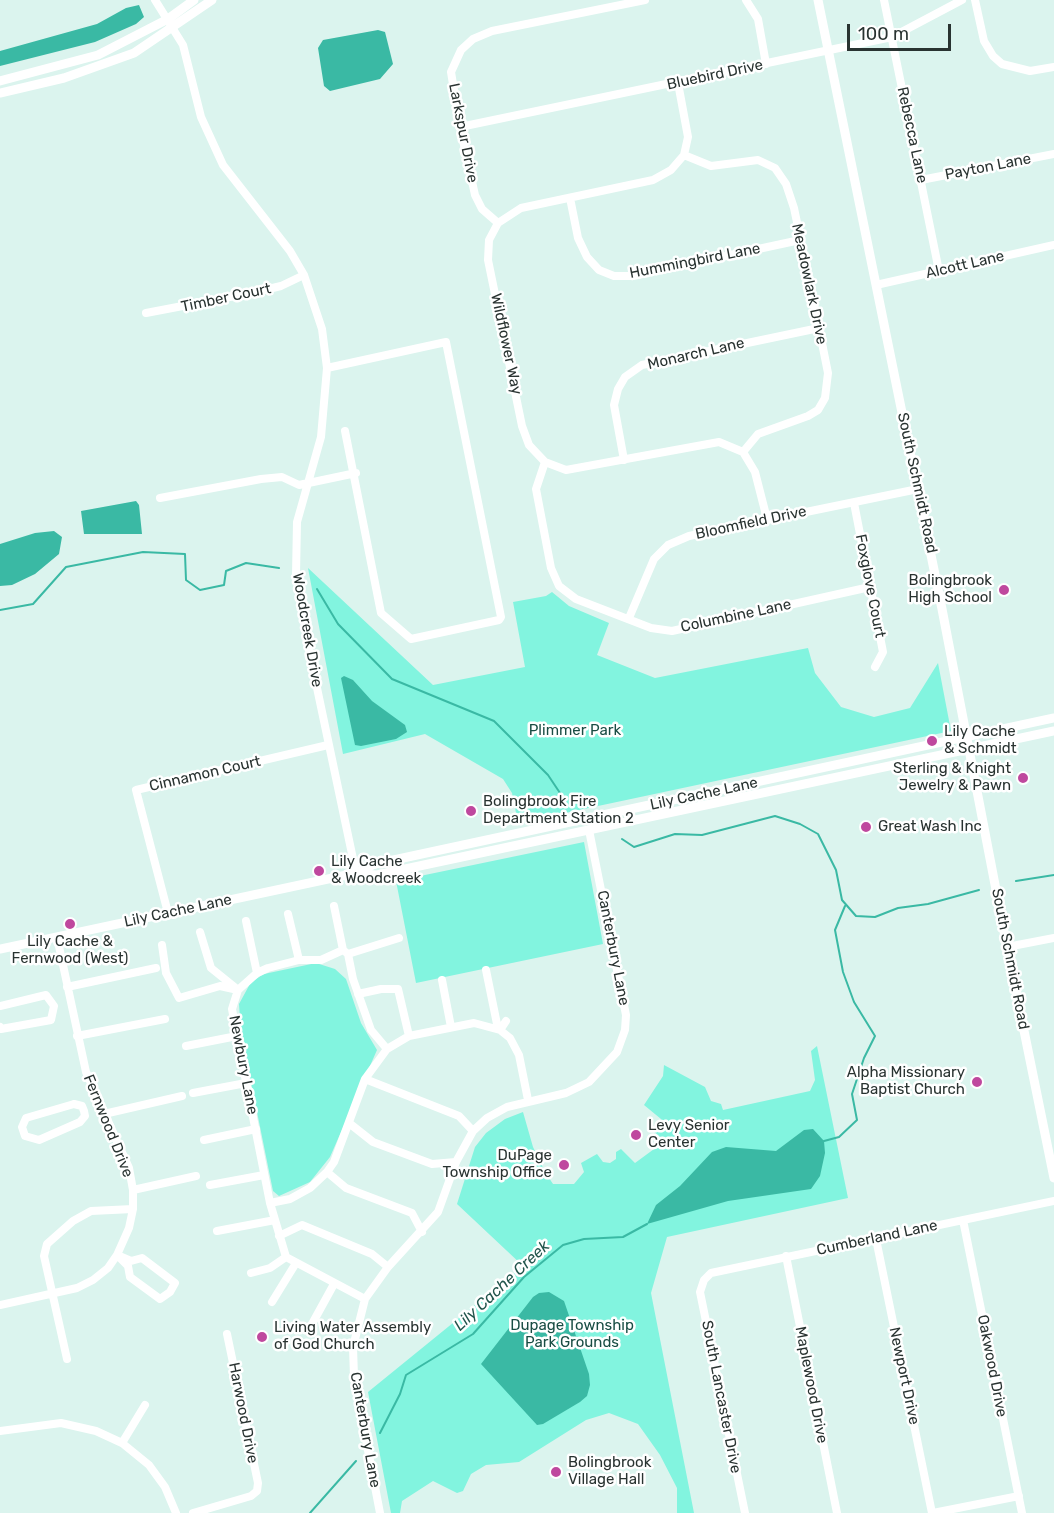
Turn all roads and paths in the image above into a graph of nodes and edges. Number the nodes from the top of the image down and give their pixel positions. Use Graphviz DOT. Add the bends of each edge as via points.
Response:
graph roads {
  1 [pos="154,0"];
  2 [pos="194,0"];
  3 [pos="212,0"];
  4 [pos="645,0"];
  5 [pos="746,0"];
  6 [pos="818,0"];
  7 [pos="884,0"];
  8 [pos="962,0"];
  9 [pos="975,0"];
  10 [pos="168,19"];
  11 [pos="174,28"];
  12 [pos="892,37"];
  13 [pos="828,51"];
  14 [pos="766,64"];
  15 [pos="1054,67"];
  16 [pos="0,81"];
  17 [pos="678,82"];
  18 [pos="0,93"];
  19 [pos="460,127"];
  20 [pos="1054,154"];
  21 [pos="684,155"];
  22 [pos="921,180"];
  23 [pos="570,198"];
  24 [pos="498,222"];
  25 [pos="800,240"];
  26 [pos="1054,245"];
  27 [pos="939,271"];
  28 [pos="304,275"];
  29 [pos="876,285"];
  30 [pos="146,313"];
  31 [pos="819,328"];
  32 [pos="327,368"];
  33 [pos="345,431"];
  34 [pos="743,452"];
  35 [pos="624,460"];
  36 [pos="545,462"];
  37 [pos="356,473"];
  38 [pos="306,481"];
  39 [pos="918,489"];
  40 [pos="160,498"];
  41 [pos="854,503"];
  42 [pos="766,519"];
  43 [pos="870,586"];
  44 [pos="629,618"];
  45 [pos="875,668"];
  46 [pos="1054,718"];
  47 [pos="1054,730"];
  48 [pos="967,738"];
  49 [pos="328,745"];
  50 [pos="969,749"];
  51 [pos="587,819"];
  52 [pos="589,830"];
  53 [pos="356,873"];
  54 [pos="333,906"];
  55 [pos="168,913"];
  56 [pos="288,914"];
  57 [pos="246,921"];
  58 [pos="200,932"];
  59 [pos="57,937"];
  60 [pos="399,938"];
  61 [pos="1054,938"];
  62 [pos="162,945"];
  63 [pos="1006,947"];
  64 [pos="0,949"];
  65 [pos="345,952"];
  66 [pos="299,960"];
  67 [pos="156,968"];
  68 [pos="486,970"];
  69 [pos="257,973"];
  70 [pos="442,980"];
  71 [pos="67,987"];
  72 [pos="238,990"];
  73 [pos="358,993"];
  74 [pos="70,1002"];
  75 [pos="0,1006"];
  76 [pos="54,1006"];
  77 [pos="165,1019"];
  78 [pos="506,1021"];
  79 [pos="0,1027"];
  80 [pos="450,1027"];
  81 [pos="499,1030"];
  82 [pos="77,1036"];
  83 [pos="237,1036"];
  84 [pos="409,1036"];
  85 [pos="186,1046"];
  86 [pos="387,1049"];
  87 [pos="364,1079"];
  88 [pos="246,1083"];
  89 [pos="193,1092"];
  90 [pos="182,1096"];
  91 [pos="528,1100"];
  92 [pos="99,1104"];
  93 [pos="84,1111"];
  94 [pos="104,1114"];
  95 [pos="349,1124"];
  96 [pos="256,1129"];
  97 [pos="473,1131"];
  98 [pos="204,1140"];
  99 [pos="456,1161"];
  100 [pos="327,1172"];
  101 [pos="264,1175"];
  102 [pos="196,1176"];
  103 [pos="1054,1178"];
  104 [pos="210,1185"];
  105 [pos="133,1190"];
  106 [pos="1054,1200"];
  107 [pos="270,1203"];
  108 [pos="133,1209"];
  109 [pos="275,1220"];
  110 [pos="963,1220"];
  111 [pos="217,1231"];
  112 [pos="422,1232"];
  113 [pos="279,1236"];
  114 [pos="876,1239"];
  115 [pos="117,1254"];
  116 [pos="286,1257"];
  117 [pos="786,1257"];
  118 [pos="296,1263"];
  119 [pos="388,1267"];
  120 [pos="251,1273"];
  121 [pos="704,1280"];
  122 [pos="334,1284"];
  123 [pos="53,1294"];
  124 [pos="365,1299"];
  125 [pos="272,1302"];
  126 [pos="0,1305"];
  127 [pos="312,1324"];
  128 [pos="228,1334"];
  129 [pos="67,1359"];
  130 [pos="145,1405"];
  131 [pos="0,1431"];
  132 [pos="122,1443"];
  133 [pos="1019,1496"];
  134 [pos="176,1513"];
  135 [pos="193,1513"];
  136 [pos="380,1513"];
  137 [pos="745,1513"];
  138 [pos="837,1513"];
  139 [pos="932,1513"];
  140 [pos="1022,1513"];
  1 -- 10 [label="street, Woodcreek Drive"];
  2 -- 10 [label="street"];
  3 -- 11 [label="street"];
  4 -- 19 [label="street, Larkspur Drive" via="492,31 473,39 461,50 451,72"];
  5 -- 14 [label="street" via="758,19"];
  6 -- 13 [label="street, South Schmidt Road"];
  7 -- 12 [label="street, Rebecca Lane"];
  8 -- 12 [label="street, Bluebird Drive"];
  9 -- 15 [label="street" via="984,41 1002,64 1030,71"];
  10 -- 11 [label="street, Woodcreek Drive"];
  10 -- 16 [label="street" via="98,55"];
  11 -- 18 [label="street" via="138,51 104,66"];
  11 -- 28 [label="street, Woodcreek Drive" via="189,60 201,117 223,165 272,225"];
  12 -- 13 [label="street, Bluebird Drive"];
  12 -- 22 [label="street, Rebecca Lane"];
  13 -- 14 [label="street, Bluebird Drive"];
  13 -- 29 [label="street, South Schmidt Road"];
  14 -- 17 [label="street, Bluebird Drive"];
  17 -- 19 [label="street, Bluebird Drive"];
  17 -- 21 [label="street" via="687,128"];
  19 -- 24 [label="street, Larkspur Drive" via="475,195 482,208"];
  20 -- 22 [label="street, Payton Lane"];
  21 -- 23 [label="street" via="658,178"];
  21 -- 25 [label="street, Meadowlark Drive" via="711,166 758,160 775,168 786,184"];
  22 -- 27 [label="street, Rebecca Lane"];
  23 -- 24 [label="street" via="521,208"];
  23 -- 25 [label="street, Hummingbird Lane" via="578,238 587,257 599,270 614,276 633,276"];
  24 -- 36 [label="street, Wildflower Way" via="489,240 488,260 522,426 529,445"];
  25 -- 31 [label="street, Meadowlark Drive"];
  26 -- 27 [label="street, Alcott Lane"];
  27 -- 29 [label="street, Alcott Lane"];
  28 -- 30 [label="street, Timber Court" via="281,286"];
  28 -- 32 [label="street, Woodcreek Drive" via="320,320"];
  29 -- 39 [label="street, South Schmidt Road"];
  31 -- 34 [label="street, Meadowlark Drive" via="828,373 825,399 808,416 759,434"];
  31 -- 35 [label="street, Monarch Lane" via="642,365 625,377 614,405"];
  32 -- 37 [label="street" via="446,342 499,620 411,639 381,613"];
  32 -- 38 [label="street, Woodcreek Drive" via="321,437"];
  33 -- 37 [label="street"];
  34 -- 35 [label="street" via="719,442"];
  34 -- 42 [label="street" via="755,472"];
  35 -- 36 [label="street" via="566,470"];
  36 -- 44 [label="street, Columbine Lane" via="536,489 551,568 559,586 576,599"];
  37 -- 38 [label="street"];
  38 -- 40 [label="street" via="299,485 282,477 261,479"];
  38 -- 49 [label="street, Woodcreek Drive" via="297,522 296,575"];
  39 -- 41 [label="street, Bloomfield Drive"];
  39 -- 48 [label="street, South Schmidt Road"];
  41 -- 42 [label="street, Bloomfield Drive"];
  41 -- 43 [label="street, Foxglove Court"];
  42 -- 44 [label="street, Bloomfield Drive" via="689,536 668,545 654,559"];
  43 -- 44 [label="street, Columbine Lane" via="672,630 651,628"];
  43 -- 45 [label="street, Foxglove Court" via="883,652"];
  46 -- 48 [label="street, Lily Cache Lane"];
  47 -- 50 [label="street, Lily Cache Lane"];
  48 -- 50 [label="street, South Schmidt Road"];
  48 -- 51 [label="street, Lily Cache Lane"];
  49 -- 53 [label="street, Woodcreek Drive"];
  49 -- 55 [label="street, Cinnamon Court" via="136,790"];
  50 -- 52 [label="street, Lily Cache Lane"];
  50 -- 63 [label="street, South Schmidt Road"];
  51 -- 52 [label="street"];
  51 -- 53 [label="street, Lily Cache Lane" via="375,864"];
  52 -- 53 [label="street, Lily Cache Lane" via="376,875"];
  52 -- 91 [label="street, Canterbury Lane" via="626,1015 625,1030 617,1052 589,1082 566,1093"];
  53 -- 55 [label="street, Lily Cache Lane"];
  54 -- 65 [label="street"];
  55 -- 59 [label="street, Lily Cache Lane"];
  56 -- 66 [label="street"];
  57 -- 69 [label="street"];
  58 -- 72 [label="street" via="212,968"];
  59 -- 64 [label="street, Lily Cache Lane"];
  59 -- 71 [label="street, Fernwood Drive"];
  60 -- 65 [label="street"];
  61 -- 63 [label="street"];
  62 -- 72 [label="street" via="166,973 178,998 220,986"];
  63 -- 103 [label="street, South Schmidt Road"];
  65 -- 66 [label="street" via="321,960"];
  65 -- 73 [label="street"];
  66 -- 69 [label="street"];
  67 -- 71 [label="street"];
  68 -- 81 [label="street"];
  69 -- 72 [label="street"];
  70 -- 80 [label="street"];
  71 -- 74 [label="street, Fernwood Drive"];
  72 -- 83 [label="street, Newbury Lane" via="232,1009"];
  73 -- 84 [label="street" via="398,989"];
  73 -- 86 [label="street" via="371,1030"];
  74 -- 76 [label="street"];
  74 -- 82 [label="street, Fernwood Drive"];
  75 -- 76 [label="street" via="46,995"];
  76 -- 79 [label="street" via="51,1020"];
  77 -- 82 [label="street"];
  78 -- 81 [label="street"];
  80 -- 81 [label="street" via="474,1023"];
  80 -- 84 [label="street"];
  81 -- 91 [label="street" via="510,1038 519,1055"];
  82 -- 92 [label="street, Fernwood Drive"];
  83 -- 85 [label="street"];
  83 -- 88 [label="street, Newbury Lane"];
  84 -- 86 [label="street"];
  86 -- 87 [label="street"];
  87 -- 95 [label="street"];
  87 -- 97 [label="street" via="459,1116"];
  88 -- 89 [label="street"];
  88 -- 96 [label="street, Newbury Lane"];
  90 -- 94 [label="street"];
  91 -- 97 [label="street, Canterbury Lane" via="487,1118"];
  92 -- 93 [label="street"];
  92 -- 94 [label="street, Fernwood Drive"];
  93 -- 93 [label="street" via="74,1104 31,1115 23,1122 22,1132 29,1140 39,1140 80,1122"];
  94 -- 105 [label="street, Fernwood Drive" via="129,1168"];
  95 -- 99 [label="street" via="373,1142 432,1164"];
  95 -- 100 [label="street"];
  96 -- 98 [label="street"];
  96 -- 101 [label="street, Newbury Lane"];
  97 -- 99 [label="street, Canterbury Lane"];
  99 -- 112 [label="street, Canterbury Lane" via="438,1212"];
  100 -- 107 [label="street" via="300,1194"];
  100 -- 112 [label="street" via="346,1188 412,1213"];
  101 -- 104 [label="street"];
  101 -- 107 [label="street, Newbury Lane"];
  102 -- 105 [label="street"];
  105 -- 108 [label="street, Fernwood Drive"];
  106 -- 110 [label="street, Cumberland Lane"];
  107 -- 109 [label="street, Newbury Lane"];
  108 -- 115 [label="street, Fernwood Drive"];
  108 -- 123 [label="street" via="91,1211 47,1244 44,1256"];
  109 -- 111 [label="street"];
  109 -- 113 [label="street, Newbury Lane"];
  110 -- 114 [label="street, Cumberland Lane"];
  110 -- 133 [label="street, Oakwood Drive"];
  112 -- 119 [label="street, Canterbury Lane"];
  113 -- 116 [label="street, Newbury Lane"];
  113 -- 119 [label="street" via="302,1225 372,1254"];
  114 -- 117 [label="street, Cumberland Lane"];
  114 -- 139 [label="street, Newport Drive"];
  115 -- 115 [label="street" via="131,1261 142,1258 175,1283 170,1292 160,1299 130,1277 128,1266"];
  115 -- 123 [label="street, Fernwood Drive" via="93,1280"];
  116 -- 118 [label="street"];
  116 -- 120 [label="street" via="270,1268"];
  117 -- 121 [label="street, Cumberland Lane" via="711,1274"];
  117 -- 138 [label="street, Maplewood Drive"];
  118 -- 122 [label="street"];
  118 -- 125 [label="street"];
  119 -- 124 [label="street, Canterbury Lane"];
  121 -- 137 [label="street, South Lancaster Drive" via="700,1292"];
  122 -- 124 [label="street"];
  122 -- 127 [label="street"];
  123 -- 126 [label="street, Fernwood Drive"];
  123 -- 129 [label="street"];
  124 -- 136 [label="street, Canterbury Lane" via="353,1347 354,1377"];
  128 -- 135 [label="street, Harwood Drive" via="257,1491"];
  130 -- 132 [label="street"];
  131 -- 132 [label="street" via="61,1423 96,1431"];
  132 -- 134 [label="street" via="149,1465 165,1487"];
  133 -- 139 [label="street"];
  133 -- 140 [label="street, Oakwood Drive"];
}
